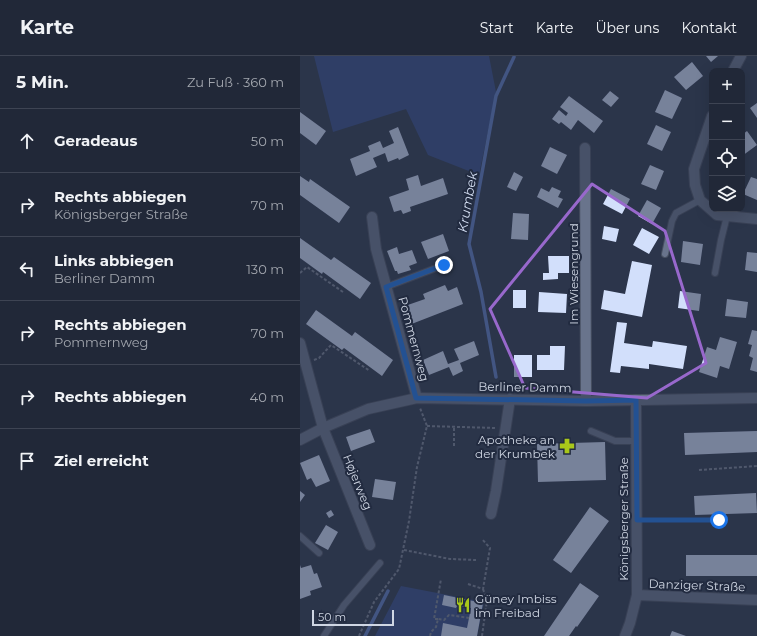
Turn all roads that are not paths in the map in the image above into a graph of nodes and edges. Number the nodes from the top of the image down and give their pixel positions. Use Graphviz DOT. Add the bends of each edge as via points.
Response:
graph roads {
  1 [pos="741,56"];
  2 [pos="735,68"];
  3 [pos="709,125"];
  4 [pos="585,148"];
  5 [pos="700,200"];
  6 [pos="727,216"];
  7 [pos="372,218"];
  8 [pos="757,219"];
  9 [pos="665,254"];
  10 [pos="444,265"];
  11 [pos="715,274"];
  12 [pos="386,287"];
  13 [pos="300,343"];
  14 [pos="416,398"];
  15 [pos="757,398"];
  16 [pos="507,399"];
  17 [pos="636,400"];
  18 [pos="586,401"];
  19 [pos="323,428"];
  20 [pos="591,431"];
  21 [pos="300,440"];
  22 [pos="636,441"];
  23 [pos="491,514"];
  24 [pos="300,536"];
  25 [pos="370,545"];
  26 [pos="319,553"];
  27 [pos="380,563"];
  28 [pos="637,595"];
  29 [pos="757,600"];
  30 [pos="324,636"];
  31 [pos="625,636"];
  1 -- 2 [label="street"];
  3 -- 5 [label="street" via="694,169 695,185"];
  4 -- 18 [label="street, Im Wiesengrund"];
  5 -- 6 [label="street" via="717,215"];
  5 -- 9 [label="lane" via="676,213"];
  6 -- 8 [label="street"];
  6 -- 11 [label="lane"];
  7 -- 12 [label="street, Pommernweg" via="376,249"];
  10 -- 12 [label="lane"];
  12 -- 14 [label="street, Pommernweg"];
  13 -- 19 [label="street, Højerweg"];
  14 -- 16 [label="street, Berliner Damm"];
  14 -- 19 [label="street, Berliner Damm" via="368,409"];
  15 -- 17 [label="street, Berliner Damm"];
  16 -- 18 [label="street, Berliner Damm"];
  16 -- 23 [label="street"];
  17 -- 18 [label="street, Berliner Damm"];
  17 -- 22 [label="street, Königsberger Straße"];
  19 -- 21 [label="street, Berliner Damm"];
  19 -- 25 [label="street, Højerweg"];
  20 -- 22 [label="lane" via="615,441"];
  22 -- 28 [label="street, Königsberger Straße"];
  24 -- 26 [label="lane"];
  27 -- 30 [label="lane" via="344,605"];
  28 -- 29 [label="street, Danziger Straße"];
  28 -- 31 [label="street, Königsberger Straße"];
}
